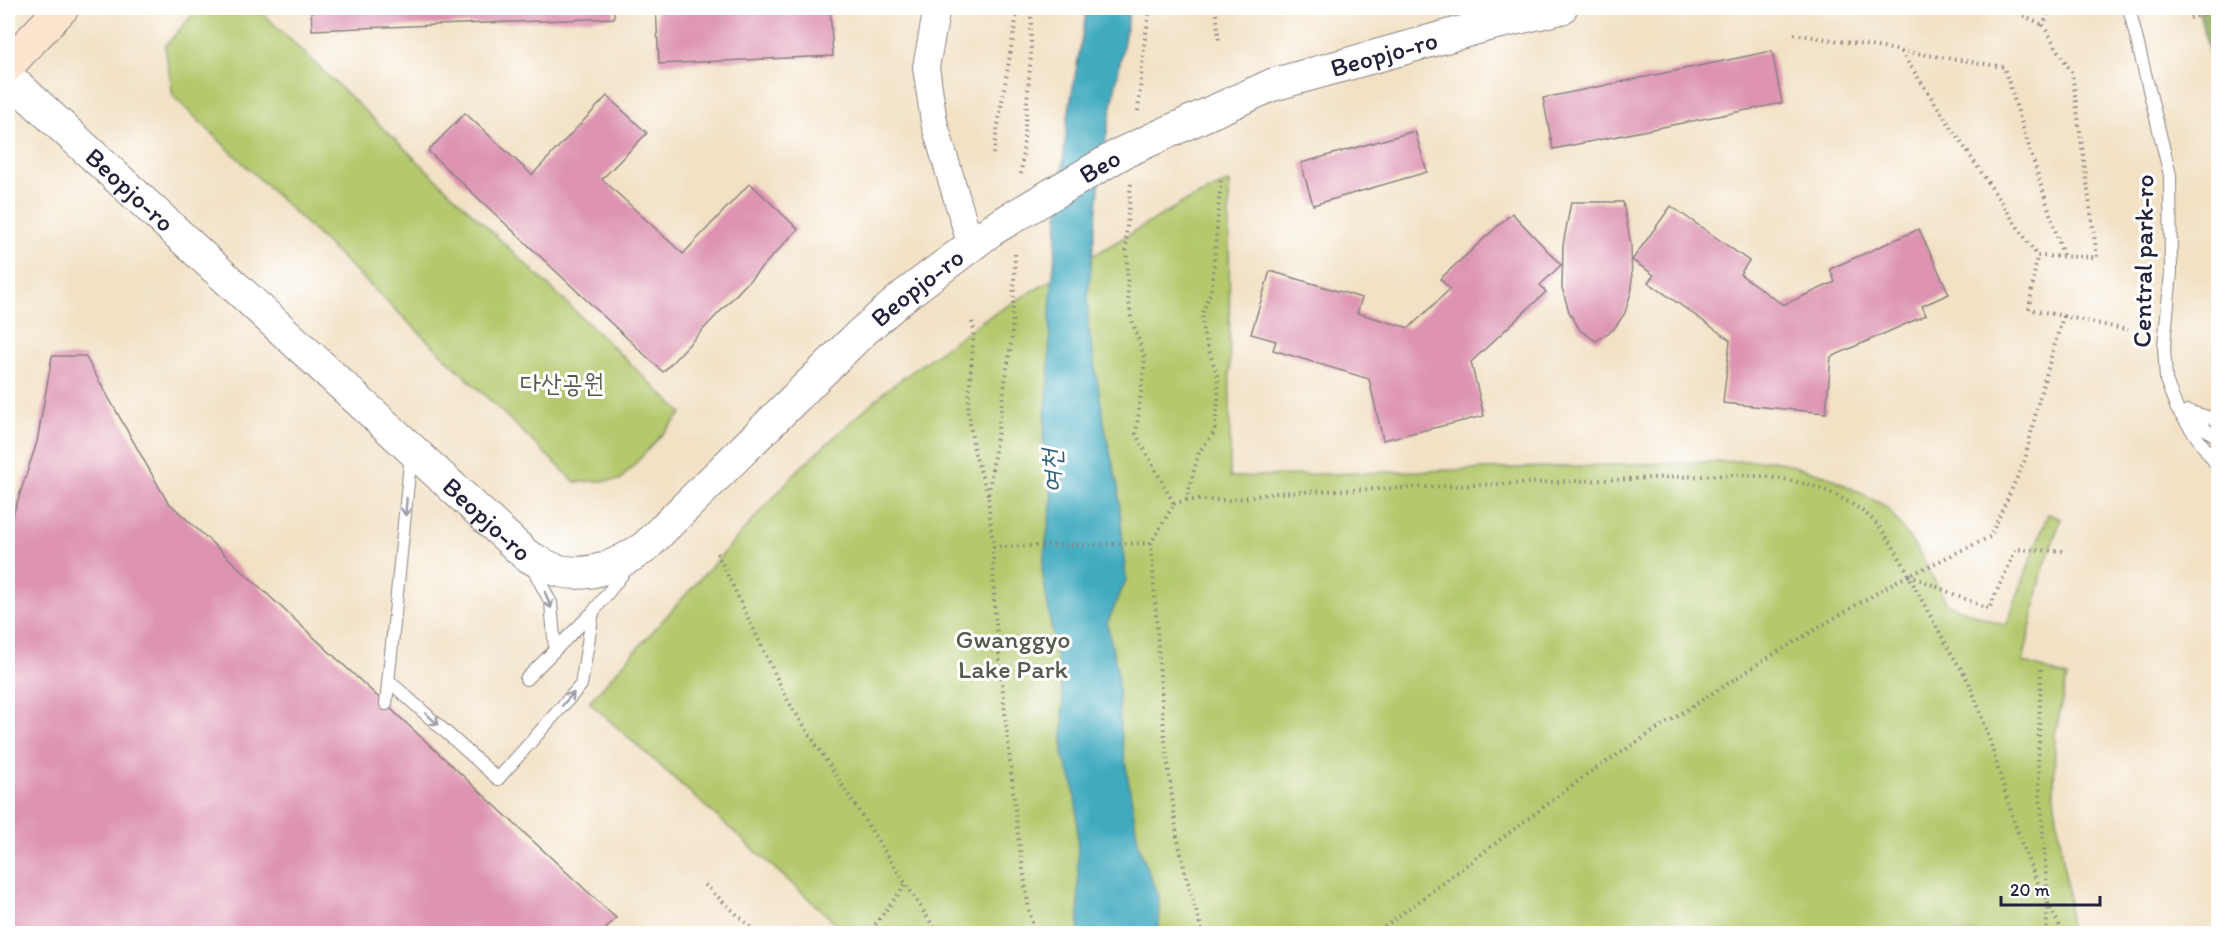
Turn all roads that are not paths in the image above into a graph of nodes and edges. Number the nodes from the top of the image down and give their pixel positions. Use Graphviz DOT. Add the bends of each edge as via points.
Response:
graph roads {
  1 [pos="62,8"];
  2 [pos="937,8"];
  3 [pos="1561,8"];
  4 [pos="2129,8"];
  5 [pos="8,65"];
  6 [pos="8,77"];
  7 [pos="1212,112"];
  8 [pos="993,241"];
  9 [pos="2177,409"];
  10 [pos="2218,420"];
  11 [pos="2218,438"];
  12 [pos="411,449"];
  13 [pos="2218,467"];
  14 [pos="644,548"];
  15 [pos="526,555"];
  16 [pos="593,612"];
  17 [pos="555,649"];
  18 [pos="526,679"];
  19 [pos="388,680"];
  20 [pos="386,704"];
  1 -- 5 [label="main road"];
  2 -- 8 [label="street" via="926,67 934,122"];
  3 -- 7 [label="street, Beopjo-ro" via="1272,85"];
  4 -- 9 [label="lane, Central park-ro" via="2170,175 2171,272 2164,346 2166,380"];
  6 -- 12 [label="street, Beopjo-ro"];
  7 -- 8 [label="street, Beo, bridge" via="1122,153"];
  8 -- 14 [label="street, Beopjo-ro" via="904,297 860,334"];
  9 -- 10 [label="lane"];
  9 -- 11 [label="lane"];
  9 -- 13 [label="lane, Central park-ro"];
  12 -- 15 [label="street, Beopjo-ro"];
  12 -- 19 [label="lane, one-way"];
  14 -- 15 [label="street, Beopjo-ro" via="617,565 590,572 560,571"];
  14 -- 16 [label="lane"];
  15 -- 17 [label="lane, one-way" via="551,603"];
  16 -- 17 [label="lane"];
  19 -- 16 [label="lane, one-way" via="498,779 581,685"];
  17 -- 18 [label="lane"];
  19 -- 20 [label="lane"];
}
